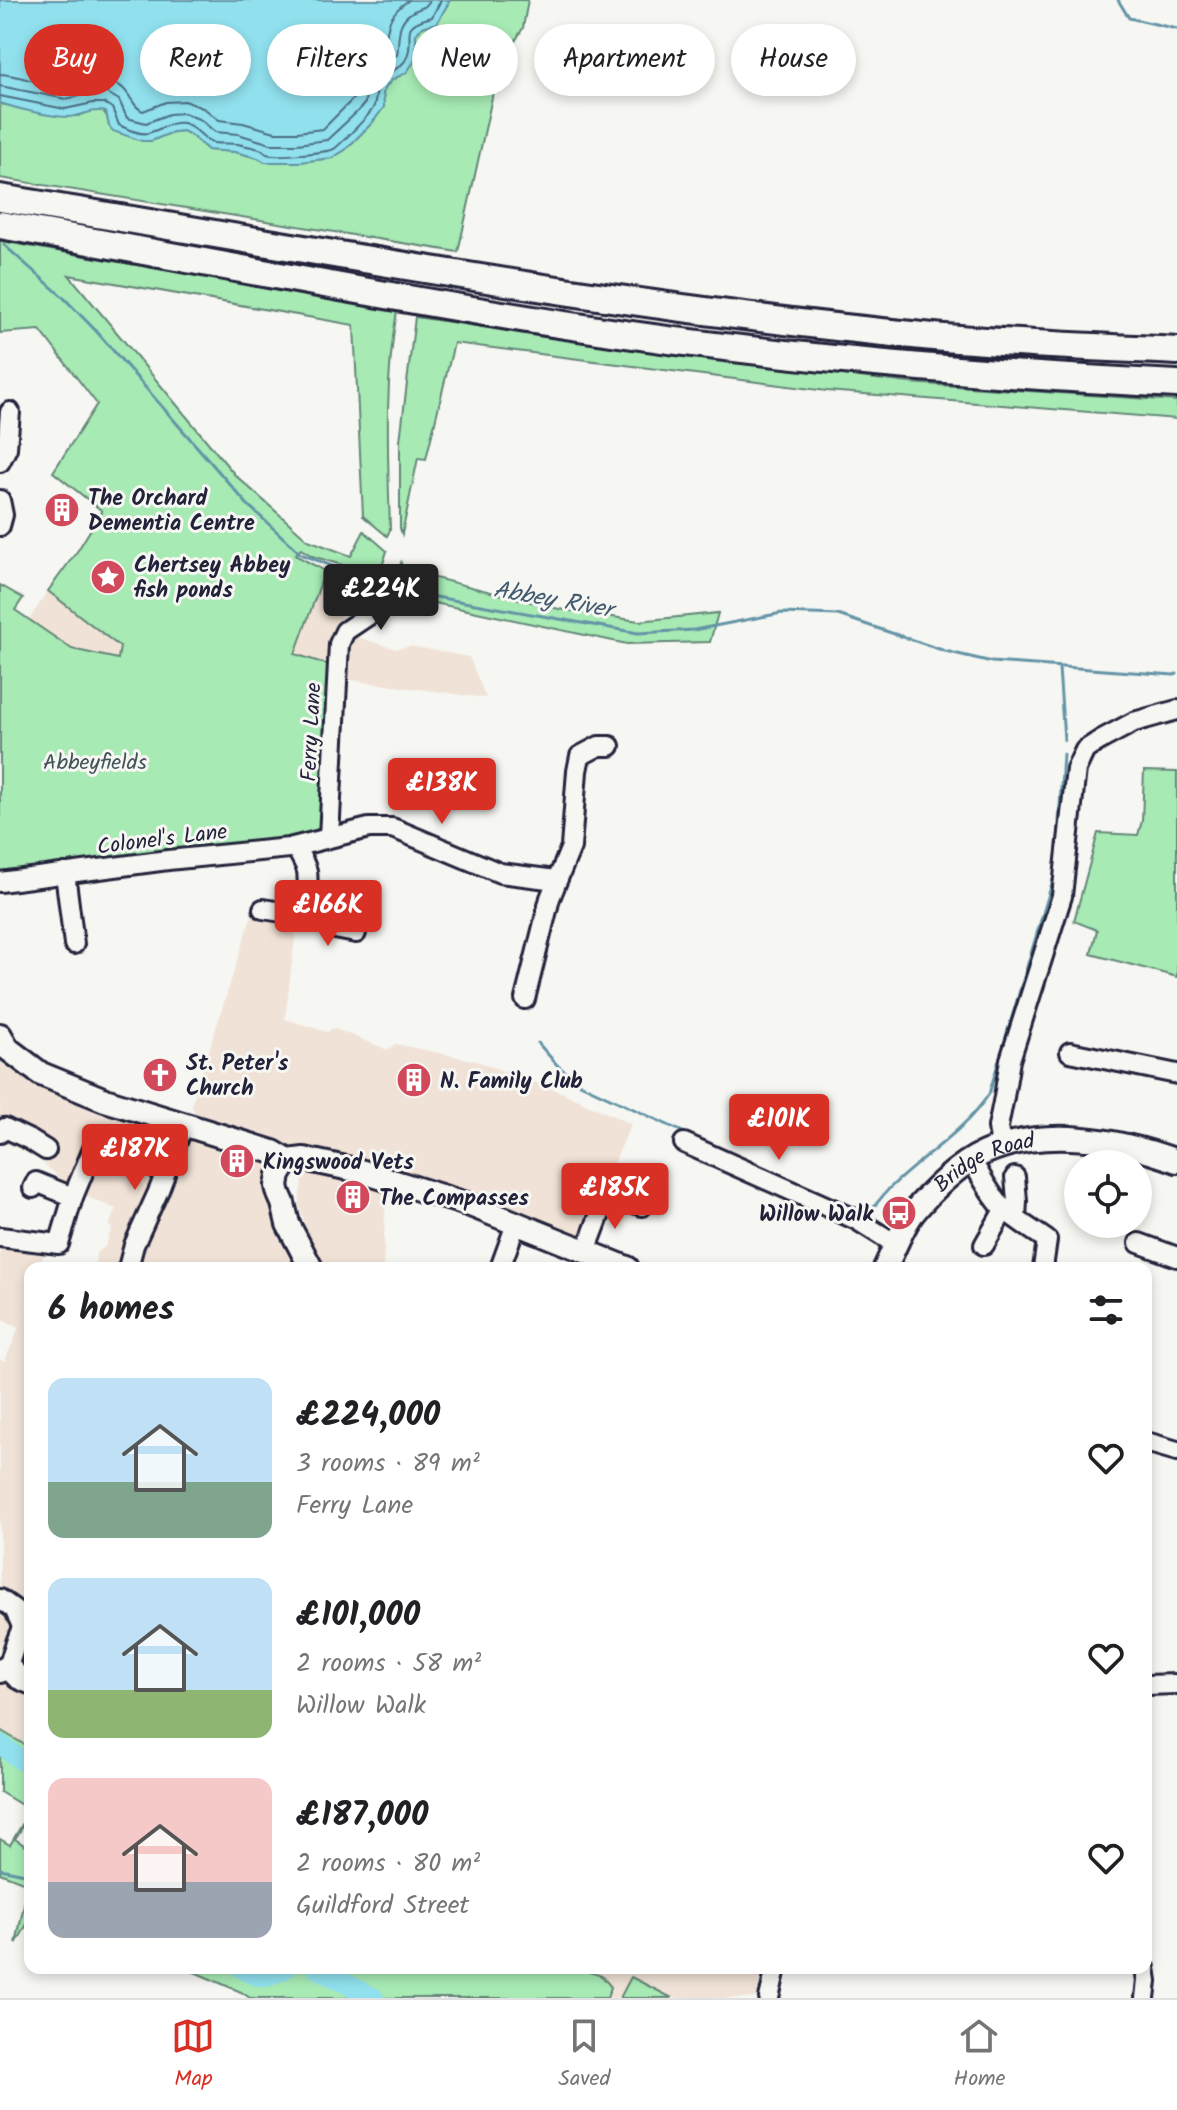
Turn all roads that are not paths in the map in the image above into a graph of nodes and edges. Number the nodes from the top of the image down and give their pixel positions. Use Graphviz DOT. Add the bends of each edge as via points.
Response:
graph roads {
  1 [pos="0,198"];
  2 [pos="0,225"];
  3 [pos="1177,351"];
  4 [pos="1177,384"];
  5 [pos="10,412"];
  6 [pos="0,462"];
  7 [pos="0,500"];
  8 [pos="0,526"];
  9 [pos="379,597"];
  10 [pos="1177,710"];
  11 [pos="610,746"];
  12 [pos="324,839"];
  13 [pos="295,847"];
  14 [pos="65,873"];
  15 [pos="308,878"];
  16 [pos="556,880"];
  17 [pos="0,882"];
  18 [pos="263,909"];
  19 [pos="300,915"];
  20 [pos="325,916"];
  21 [pos="356,933"];
  22 [pos="74,944"];
  23 [pos="526,1000"];
  24 [pos="0,1035"];
  25 [pos="1071,1051"];
  26 [pos="1177,1074"];
  27 [pos="183,1126"];
  28 [pos="2,1130"];
  29 [pos="1000,1137"];
  30 [pos="97,1139"];
  31 [pos="684,1143"];
  32 [pos="46,1150"];
  33 [pos="971,1160"];
  34 [pos="288,1161"];
  35 [pos="1177,1161"];
  36 [pos="1015,1177"];
  37 [pos="33,1188"];
  38 [pos="73,1197"];
  39 [pos="642,1206"];
  40 [pos="1010,1214"];
  41 [pos="516,1224"];
  42 [pos="0,1237"];
  43 [pos="1139,1243"];
  44 [pos="897,1245"];
  45 [pos="984,1245"];
  46 [pos="586,1251"];
  47 [pos="1177,1257"];
  48 [pos="130,1262"];
  49 [pos="308,1262"];
  50 [pos="502,1262"];
  51 [pos="612,1262"];
  52 [pos="888,1262"];
  53 [pos="1044,1262"];
  54 [pos="1152,1444"];
  55 [pos="1177,1451"];
  56 [pos="0,1599"];
  57 [pos="24,1617"];
  58 [pos="24,1624"];
  59 [pos="4,1669"];
  60 [pos="24,1680"];
  61 [pos="1177,1684"];
  62 [pos="1152,1685"];
  63 [pos="775,1974"];
  64 [pos="1146,1974"];
  65 [pos="769,1998"];
  66 [pos="1145,1998"];
  1 -- 3 [label="highway" via="699,310 924,336"];
  2 -- 4 [label="highway" via="364,293 635,335 921,368"];
  5 -- 6 [label="street" via="7,448"];
  7 -- 8 [label="street"];
  9 -- 12 [label="street, Ferry Lane" via="369,615 345,631 339,644"];
  10 -- 29 [label="street" via="1134,722 1100,740 1085,750 1076,769 1062,896 1010,1060"];
  11 -- 16 [label="street" via="580,756 571,847"];
  12 -- 13 [label="street, Colonel's Lane"];
  12 -- 15 [label="street, Ferry Lane"];
  12 -- 16 [label="street, Colonel's Lane" via="392,828 500,873"];
  13 -- 14 [label="street, Colonel's Lane"];
  13 -- 15 [label="street"];
  14 -- 17 [label="street, Colonel's Lane"];
  14 -- 22 [label="street"];
  15 -- 19 [label="street, Ferry Lane"];
  15 -- 20 [label="street"];
  16 -- 23 [label="street"];
  18 -- 19 [label="street"];
  19 -- 20 [label="street"];
  20 -- 21 [label="street" via="335,929"];
  24 -- 27 [label="main road" via="8,1049 41,1074"];
  25 -- 26 [label="street"];
  27 -- 34 [label="main road"];
  27 -- 48 [label="street"];
  28 -- 32 [label="street"];
  29 -- 33 [label="main road, Bridge Road"];
  29 -- 35 [label="main road, Bridge Road" via="1087,1139"];
  30 -- 38 [label="street"];
  31 -- 44 [label="street" via="857,1220"];
  33 -- 40 [label="street"];
  33 -- 44 [label="main road, Bridge Road" via="923,1202"];
  34 -- 41 [label="main road" via="304,1159 360,1171"];
  34 -- 49 [label="main road" via="283,1203"];
  36 -- 40 [label="street" via="1017,1201"];
  37 -- 38 [label="street" via="36,1182"];
  38 -- 42 [label="street" via="59,1244"];
  39 -- 46 [label="street" via="606,1198"];
  40 -- 45 [label="street"];
  40 -- 53 [label="street" via="1047,1240"];
  41 -- 46 [label="main road"];
  41 -- 50 [label="street"];
  43 -- 47 [label="street"];
  44 -- 52 [label="main road, Bridge Road"];
  46 -- 51 [label="main road"];
  54 -- 55 [label="street"];
  56 -- 57 [label="street"];
  58 -- 59 [label="street"];
  59 -- 60 [label="main road"];
  61 -- 62 [label="street"];
  63 -- 65 [label="street"];
  64 -- 66 [label="street"];
}
